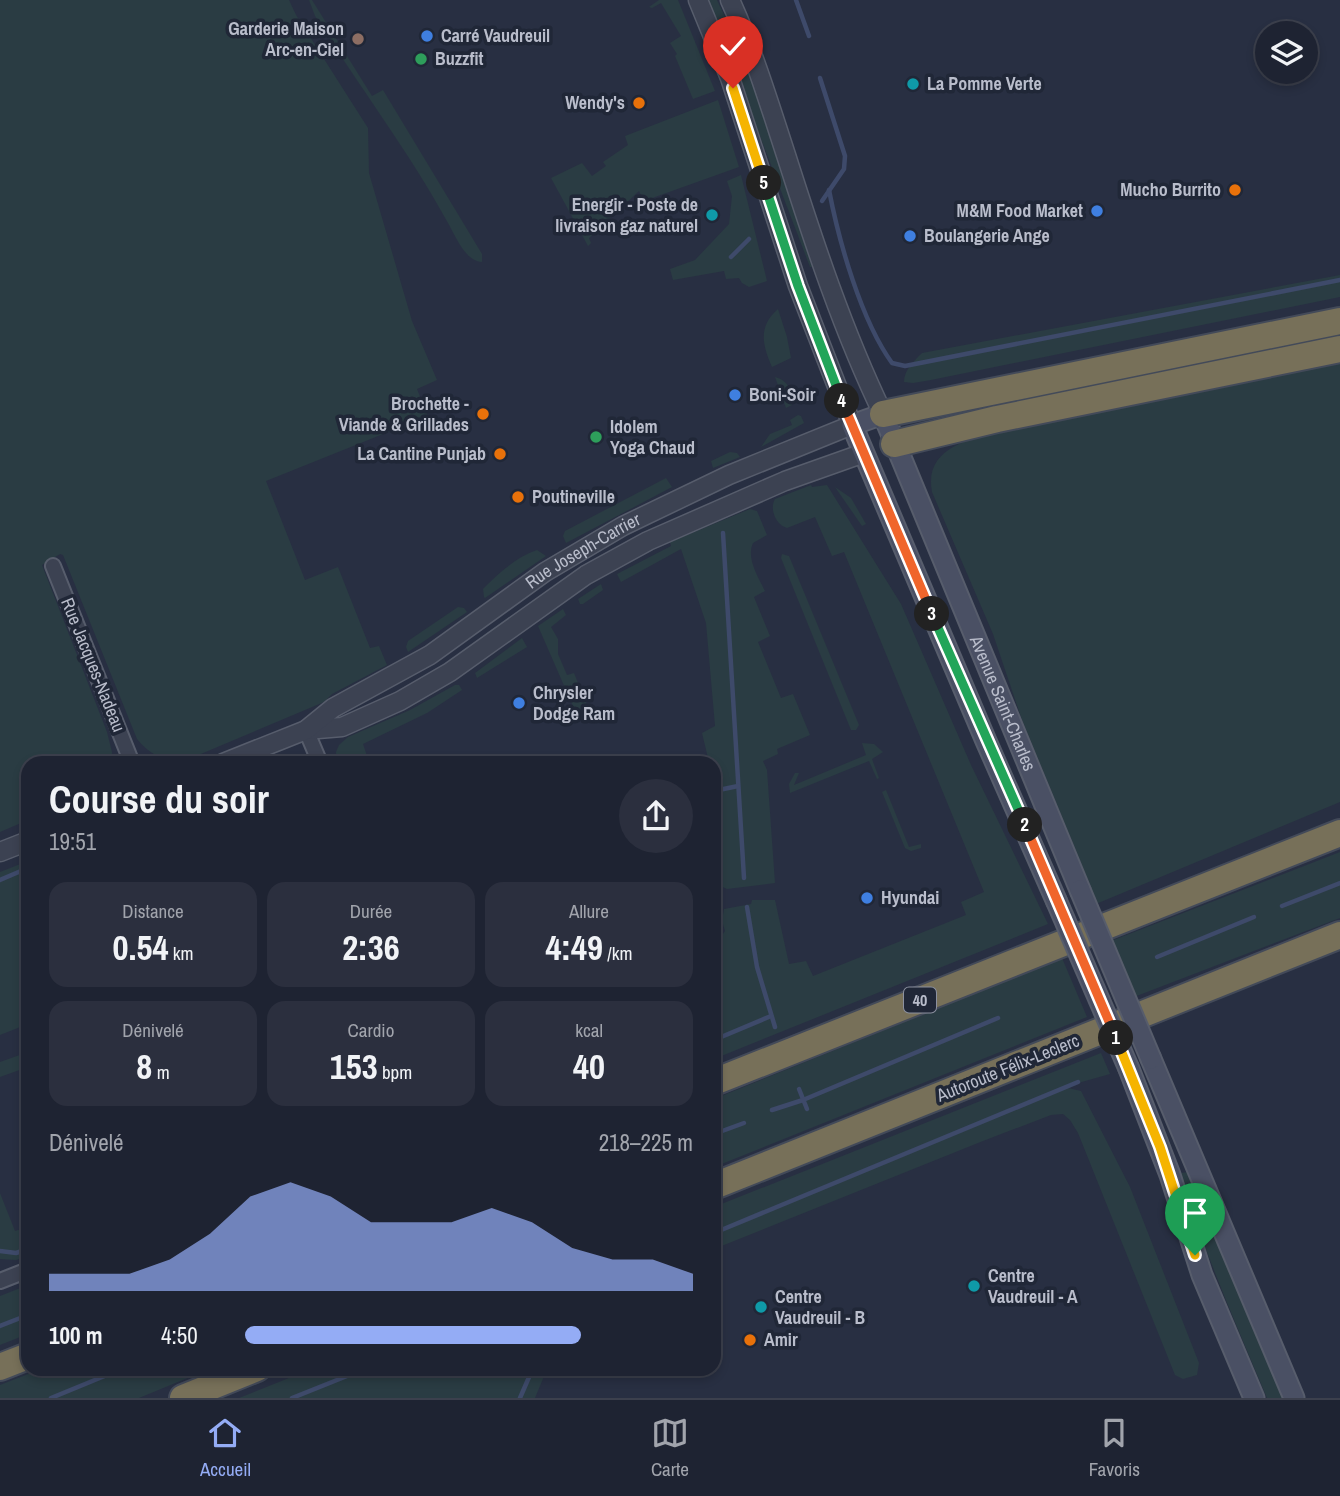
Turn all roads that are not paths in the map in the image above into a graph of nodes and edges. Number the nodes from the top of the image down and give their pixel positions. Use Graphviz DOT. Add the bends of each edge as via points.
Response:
graph roads {
  1 [pos="698,0"];
  2 [pos="730,0"];
  3 [pos="1340,321"];
  4 [pos="1340,349"];
  5 [pos="883,414"];
  6 [pos="852,425"];
  7 [pos="894,444"];
  8 [pos="864,453"];
  9 [pos="53,566"];
  10 [pos="306,730"];
  11 [pos="129,756"];
  12 [pos="241,756"];
  13 [pos="317,756"];
  14 [pos="1340,832"];
  15 [pos="21,844"];
  16 [pos="0,852"];
  17 [pos="1340,935"];
  18 [pos="721,1079"];
  19 [pos="721,1183"];
  20 [pos="21,1273"];
  21 [pos="0,1281"];
  22 [pos="21,1359"];
  23 [pos="0,1367"];
  24 [pos="237,1376"];
  25 [pos="183,1398"];
  26 [pos="1254,1398"];
  27 [pos="1294,1398"];
  1 -- 6 [label="street, Avenue Saint-Charles" via="730,78 798,286"];
  2 -- 5 [label="street, Avenue Saint-Charles" via="835,301"];
  3 -- 5 [label="highway"];
  4 -- 7 [label="highway"];
  5 -- 6 [label="main road, Rue Joseph-Carrier"];
  5 -- 7 [label="main road, Avenue Saint-Charles"];
  6 -- 8 [label="main road, Avenue Saint-Charles"];
  6 -- 10 [label="street, Rue Joseph-Carrier" via="729,475 623,526 545,572 430,655 333,708"];
  7 -- 8 [label="main road, Rue Joseph-Carrier"];
  7 -- 27 [label="main road, Avenue Saint-Charles, bridge"];
  8 -- 10 [label="street, Rue Joseph-Carrier" via="758,492 648,541 592,572 401,701 342,727"];
  8 -- 26 [label="main road, Avenue Saint-Charles, bridge" via="1129,1069 1202,1275"];
  9 -- 11 [label="street, Rue Jacques-Nadeau"];
  10 -- 12 [label="street, Rue Joseph-Carrier"];
  10 -- 13 [label="street"];
  14 -- 18 [label="highway, 40"];
  15 -- 16 [label="street"];
  17 -- 19 [label="highway, Autoroute Félix-Leclerc"];
  20 -- 21 [label="street"];
  22 -- 23 [label="highway"];
  24 -- 25 [label="highway"];
}
